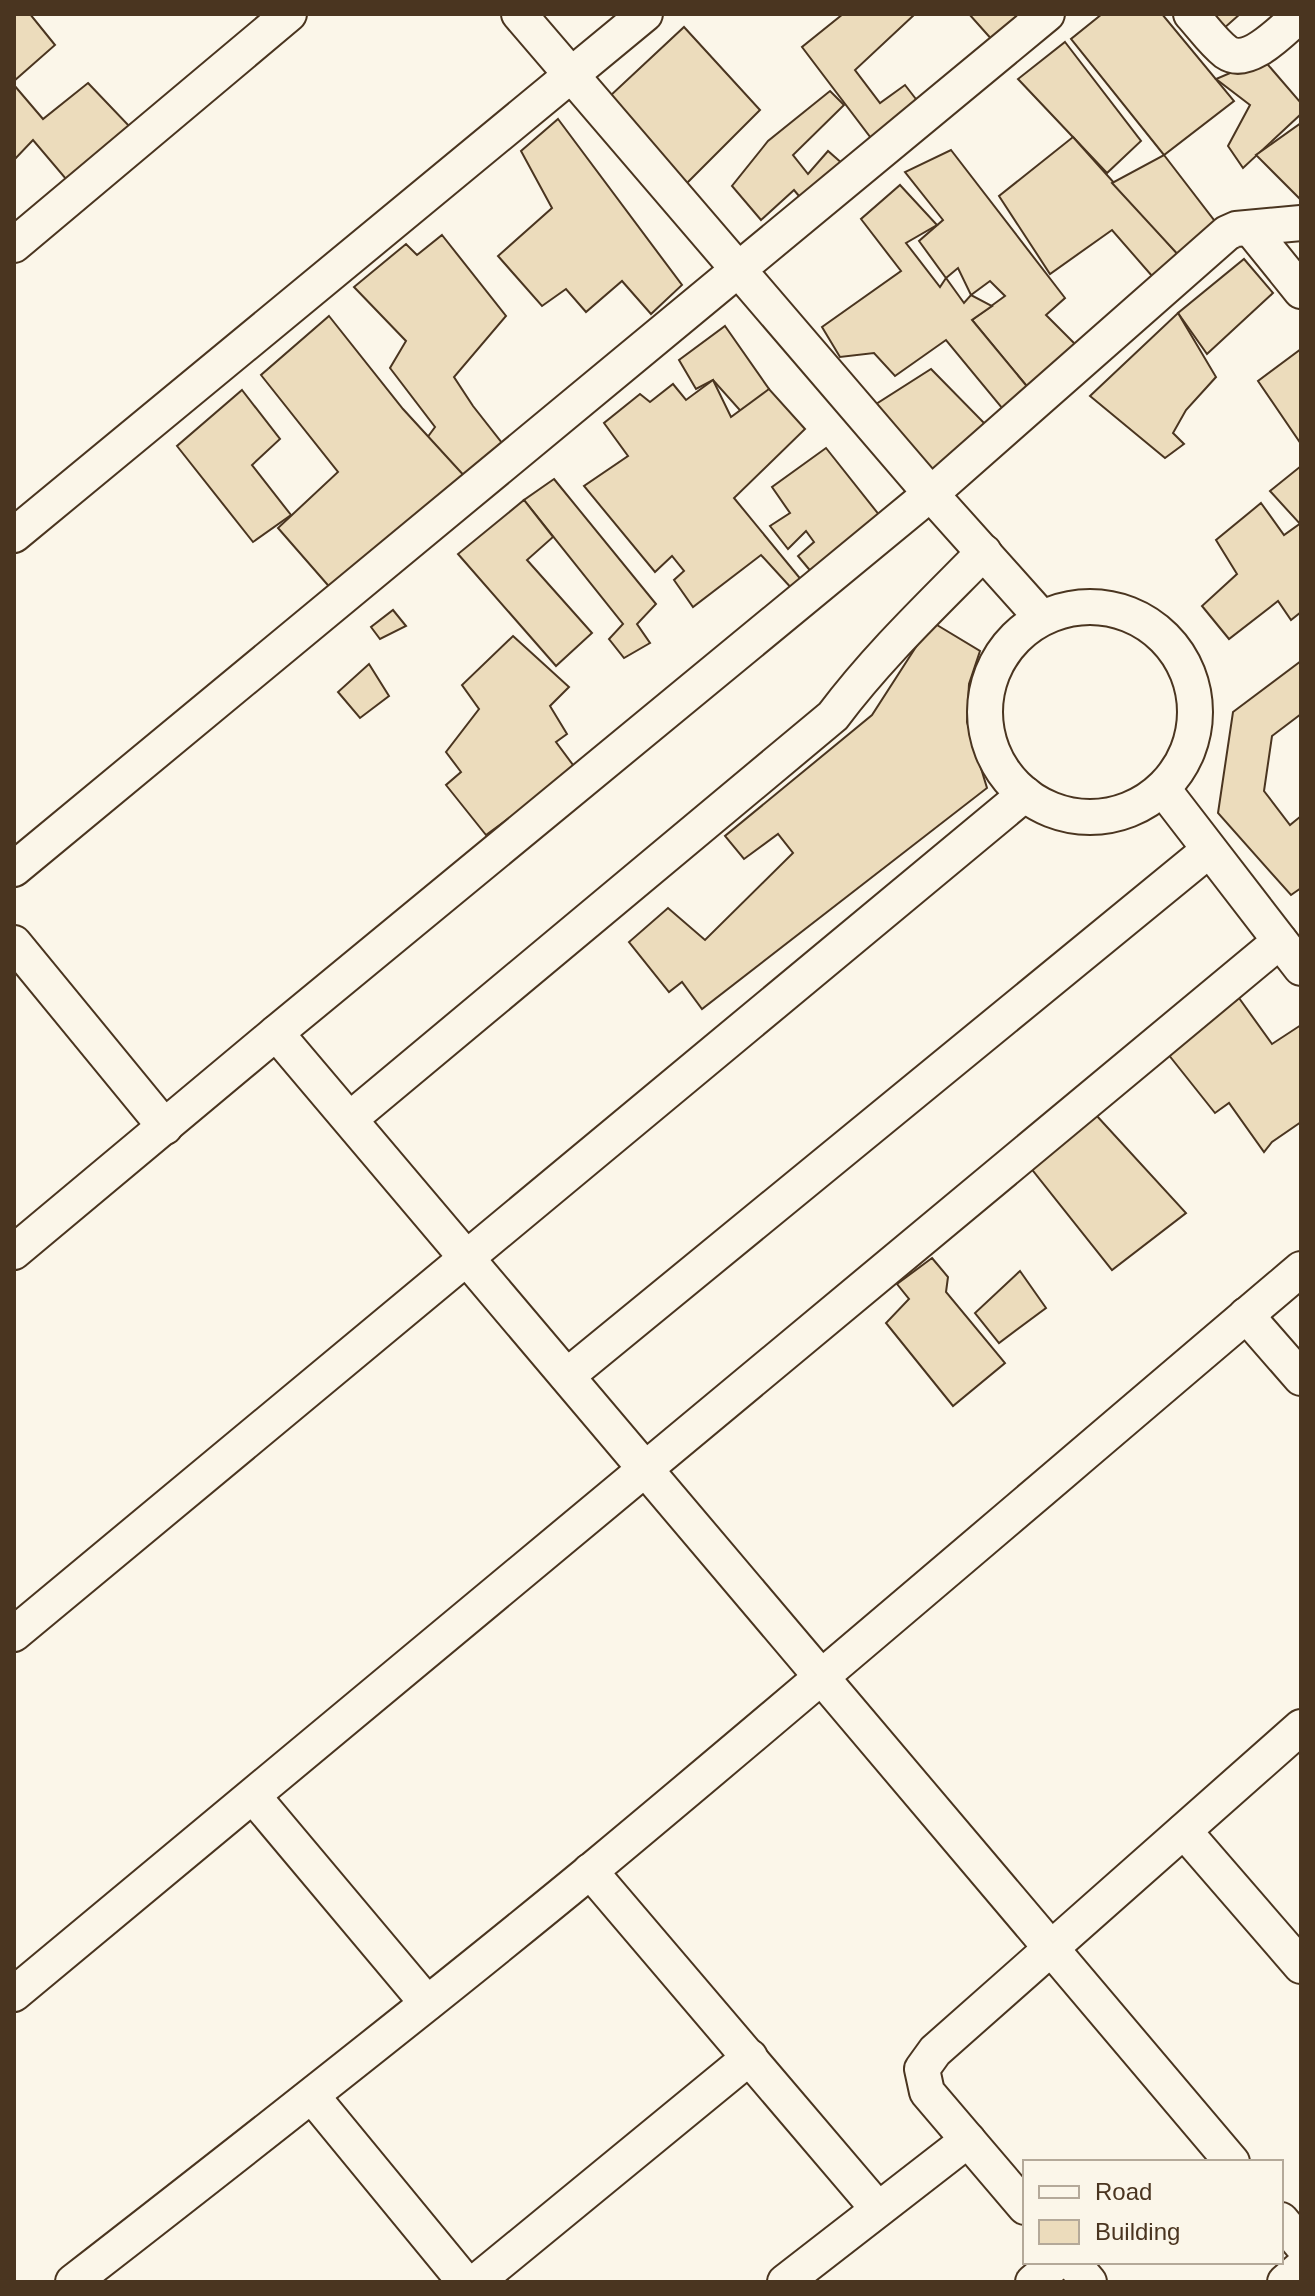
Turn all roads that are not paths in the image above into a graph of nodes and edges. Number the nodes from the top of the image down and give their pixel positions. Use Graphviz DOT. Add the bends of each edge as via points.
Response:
graph roads {
  1 [pos="289,14"];
  2 [pos="519,14"];
  3 [pos="645,14"];
  4 [pos="1047,14"];
  5 [pos="1191,14"];
  6 [pos="1301,14"];
  7 [pos="572,75"];
  8 [pos="1301,223"];
  9 [pos="1251,229"];
  10 [pos="14,245"];
  11 [pos="739,269"];
  12 [pos="1301,291"];
  13 [pos="930,493"];
  14 [pos="14,535"];
  15 [pos="984,552"];
  16 [pos="1041,617"];
  17 [pos="1163,789"];
  18 [pos="1025,794"];
  19 [pos="1209,850"];
  20 [pos="14,869"];
  21 [pos="1280,941"];
  22 [pos="14,943"];
  23 [pos="1301,968"];
  24 [pos="276,1033"];
  25 [pos="350,1119"];
  26 [pos="165,1127"];
  27 [pos="14,1252"];
  28 [pos="467,1258"];
  29 [pos="1301,1269"];
  30 [pos="1246,1315"];
  31 [pos="567,1376"];
  32 [pos="1301,1378"];
  33 [pos="645,1470"];
  34 [pos="14,1634"];
  35 [pos="822,1678"];
  36 [pos="1301,1727"];
  37 [pos="253,1796"];
  38 [pos="1184,1831"];
  39 [pos="590,1871"];
  40 [pos="1051,1948"];
  41 [pos="1301,1966"];
  42 [pos="14,1994"];
  43 [pos="427,2003"];
  44 [pos="750,2057"];
  45 [pos="312,2096"];
  46 [pos="968,2140"];
  47 [pos="1230,2160"];
  48 [pos="1023,2205"];
  49 [pos="878,2209"];
  50 [pos="1283,2222"];
  51 [pos="1301,2244"];
  52 [pos="1055,2264"];
  53 [pos="1074,2264"];
  54 [pos="73,2282"];
  55 [pos="465,2282"];
  56 [pos="476,2282"];
  57 [pos="785,2282"];
  58 [pos="1033,2282"];
  59 [pos="1089,2282"];
  1 -- 10 [label="street"];
  2 -- 7 [label="street"];
  3 -- 7 [label="street"];
  4 -- 11 [label="street"];
  5 -- 6 [label="street" via="1238,57 1256,51"];
  7 -- 11 [label="street"];
  7 -- 14 [label="street"];
  8 -- 9 [label="street"];
  9 -- 12 [label="street"];
  9 -- 13 [label="street" via="1227,233"];
  11 -- 13 [label="street"];
  11 -- 20 [label="street"];
  13 -- 15 [label="street"];
  13 -- 24 [label="street"];
  15 -- 16 [label="street"];
  15 -- 25 [label="street" via="892,645 833,716"];
  16 -- 17 [label="street" via="1077,606 1114,608 1154,627 1179,653 1194,687 1196,723 1186,759"];
  16 -- 18 [label="street" via="1019,633 996,663 986,692 985,728 998,764"];
  17 -- 18 [label="street" via="1132,809 1096,818 1041,806"];
  17 -- 19 [label="street"];
  18 -- 28 [label="street"];
  19 -- 21 [label="street"];
  19 -- 31 [label="street"];
  21 -- 23 [label="street"];
  21 -- 33 [label="street"];
  22 -- 26 [label="street"];
  24 -- 25 [label="street"];
  24 -- 26 [label="street"];
  25 -- 28 [label="street"];
  26 -- 27 [label="street"];
  28 -- 31 [label="street"];
  28 -- 34 [label="street"];
  29 -- 30 [label="street"];
  30 -- 32 [label="street"];
  30 -- 35 [label="street"];
  31 -- 33 [label="street"];
  33 -- 35 [label="street"];
  33 -- 37 [label="street"];
  35 -- 39 [label="street"];
  35 -- 40 [label="street"];
  36 -- 38 [label="street"];
  37 -- 42 [label="street"];
  37 -- 43 [label="street"];
  38 -- 40 [label="street"];
  38 -- 41 [label="street"];
  39 -- 43 [label="street"];
  39 -- 44 [label="street"];
  40 -- 46 [label="street" via="935,2051 922,2069 927,2092"];
  40 -- 47 [label="street"];
  43 -- 45 [label="street"];
  44 -- 49 [label="street"];
  44 -- 56 [label="street"];
  45 -- 54 [label="street"];
  45 -- 55 [label="street"];
  46 -- 48 [label="street"];
  46 -- 49 [label="street"];
  49 -- 57 [label="street"];
  50 -- 51 [label="street"];
  52 -- 58 [label="street"];
  53 -- 59 [label="street"];
}
